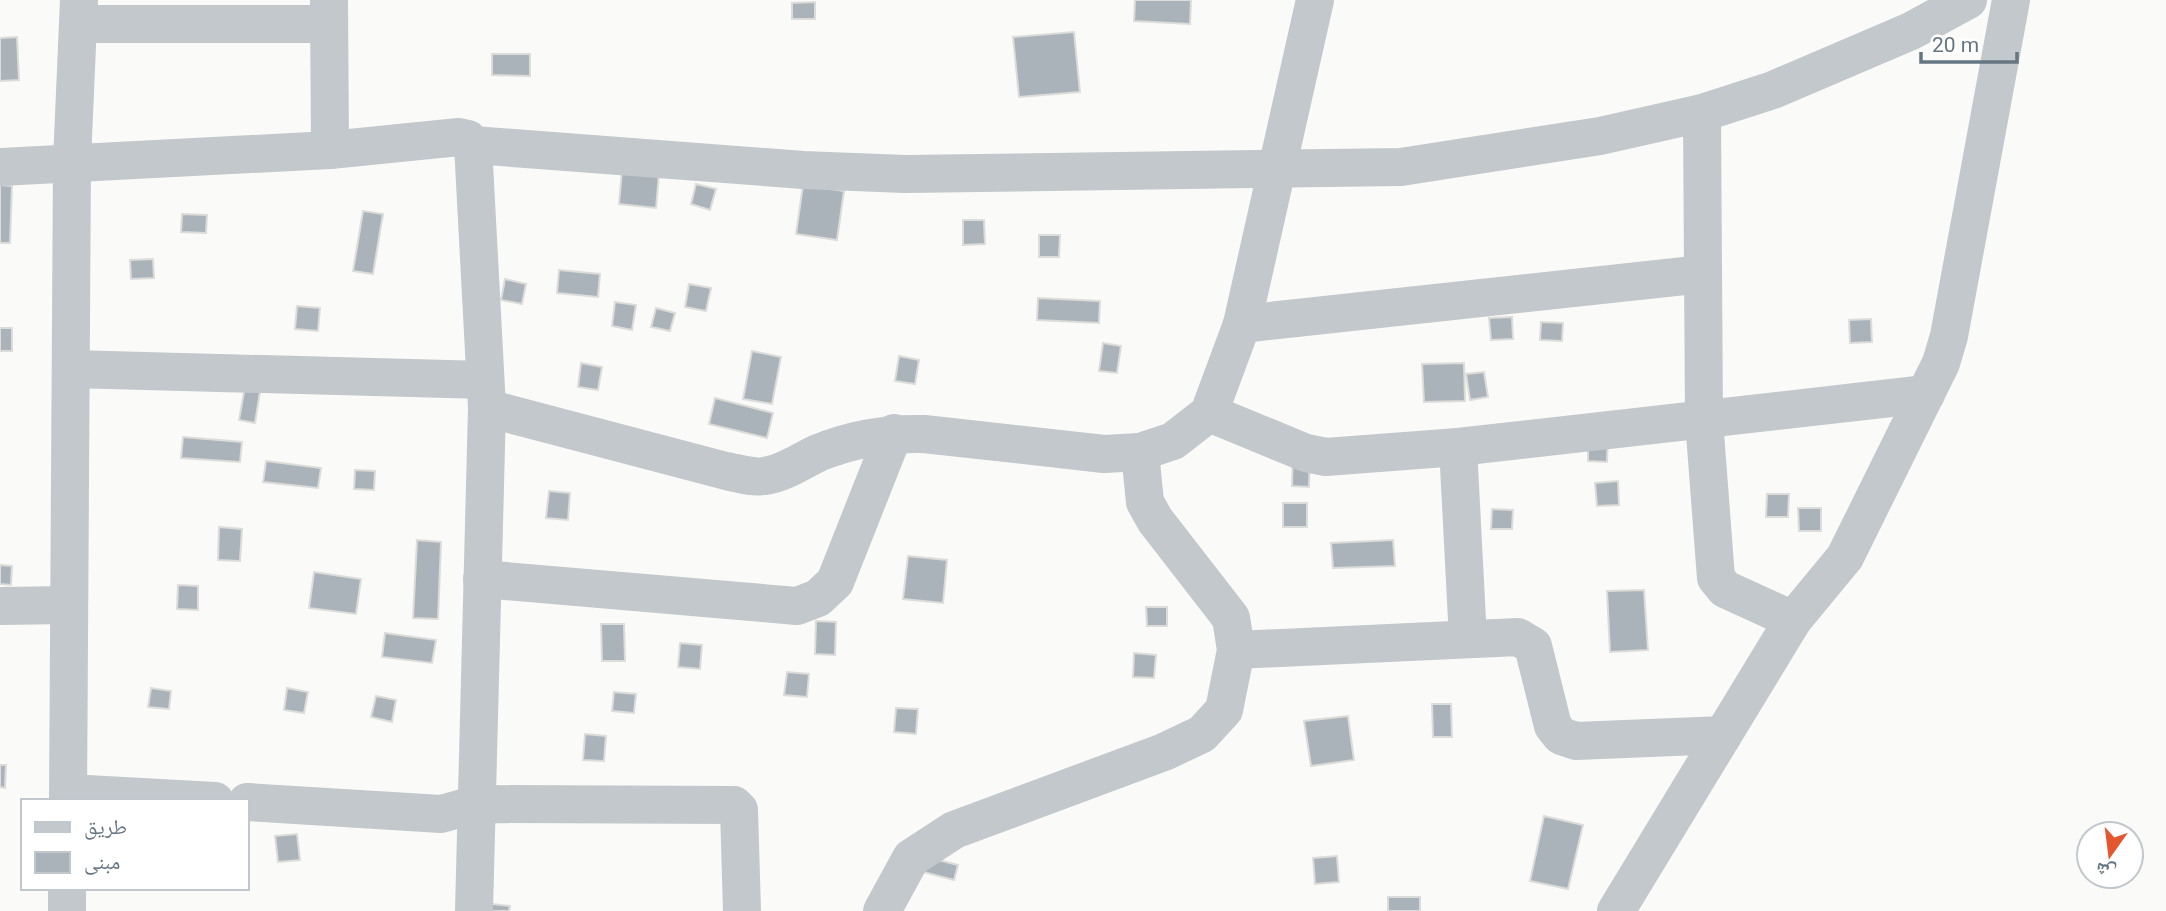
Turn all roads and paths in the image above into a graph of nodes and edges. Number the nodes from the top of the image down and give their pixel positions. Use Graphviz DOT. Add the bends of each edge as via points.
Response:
graph roads {
  1 [pos="1315,0"];
  2 [pos="1968,0"];
  3 [pos="2011,0"];
  4 [pos="78,12"];
  5 [pos="329,12"];
  6 [pos="1702,113"];
  7 [pos="473,145"];
  8 [pos="330,150"];
  9 [pos="72,161"];
  10 [pos="0,167"];
  11 [pos="1278,169"];
  12 [pos="1703,274"];
  13 [pos="1242,324"];
  14 [pos="71,369"];
  15 [pos="486,394"];
  16 [pos="1926,394"];
  17 [pos="1209,413"];
  18 [pos="1704,420"];
  19 [pos="894,433"];
  20 [pos="1458,447"];
  21 [pos="1140,452"];
  22 [pos="482,579"];
  23 [pos="69,605"];
  24 [pos="0,606"];
  25 [pos="1793,620"];
  26 [pos="1468,639"];
  27 [pos="1236,650"];
  28 [pos="1723,734"];
  29 [pos="68,797"];
  30 [pos="142,799"];
  31 [pos="248,802"];
  32 [pos="477,804"];
  33 [pos="67,890"];
  34 [pos="67,911"];
  35 [pos="474,911"];
  36 [pos="742,911"];
  37 [pos="882,911"];
  38 [pos="1616,911"];
  1 -- 11 [label="street"];
  2 -- 6 [label="street" via="1912,32 1773,90"];
  3 -- 16 [label="street" via="1949,336"];
  4 -- 5 [label="street"];
  4 -- 9 [label="street"];
  5 -- 8 [label="street"];
  6 -- 11 [label="street" via="1600,136 1401,167"];
  6 -- 12 [label="street"];
  7 -- 8 [label="street" via="459,137"];
  7 -- 11 [label="street" via="905,174"];
  7 -- 15 [label="street"];
  8 -- 9 [label="street"];
  9 -- 10 [label="street"];
  9 -- 14 [label="street"];
  11 -- 13 [label="street"];
  12 -- 13 [label="street"];
  12 -- 18 [label="street"];
  13 -- 17 [label="street"];
  14 -- 15 [label="street"];
  14 -- 23 [label="street"];
  15 -- 19 [label="street" via="726,471 763,476 832,448"];
  15 -- 22 [label="street"];
  16 -- 18 [label="street"];
  16 -- 25 [label="street" via="1845,557"];
  17 -- 20 [label="street" via="1326,457"];
  17 -- 21 [label="street" via="1173,441"];
  18 -- 20 [label="street"];
  18 -- 25 [label="street" via="1716,578 1725,589"];
  19 -- 21 [label="street" via="1104,454"];
  19 -- 22 [label="street" via="835,582 818,598 797,606"];
  20 -- 26 [label="street"];
  21 -- 27 [label="street" via="1145,502 1231,618"];
  22 -- 32 [label="street"];
  23 -- 24 [label="street"];
  23 -- 29 [label="street"];
  25 -- 28 [label="street"];
  26 -- 27 [label="street"];
  26 -- 28 [label="street" via="1518,637 1533,646 1553,726 1561,736 1576,741"];
  27 -- 37 [label="street" via="1224,710 1202,734 954,830 911,858"];
  28 -- 38 [label="street"];
  29 -- 30 [label="street"];
  31 -- 32 [label="street" via="441,814"];
  32 -- 35 [label="street"];
  32 -- 36 [label="street" via="734,805 739,810"];
  33 -- 34 [label="street"];
}
